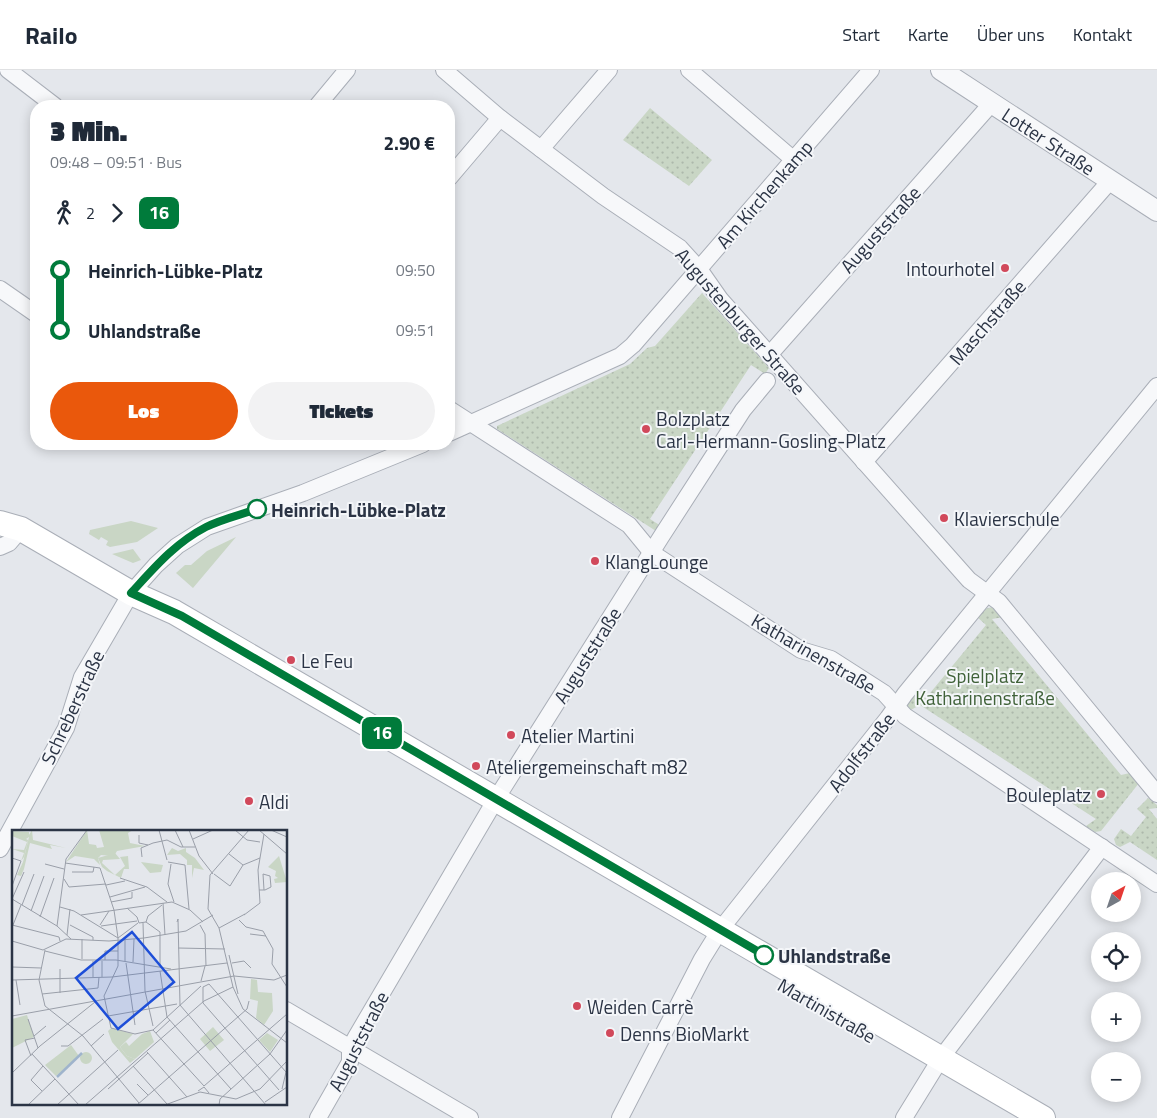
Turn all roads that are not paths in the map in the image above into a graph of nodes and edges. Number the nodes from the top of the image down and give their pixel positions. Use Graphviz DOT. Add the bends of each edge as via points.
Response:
graph roads {
  1 [pos="8,70"];
  2 [pos="347,70"];
  3 [pos="444,70"];
  4 [pos="609,70"];
  5 [pos="689,70"];
  6 [pos="871,70"];
  7 [pos="940,70"];
  8 [pos="46,100"];
  9 [pos="322,100"];
  10 [pos="991,104"];
  11 [pos="500,118"];
  12 [pos="541,149"];
  13 [pos="794,160"];
  14 [pos="455,171"];
  15 [pos="1110,181"];
  16 [pos="1157,211"];
  17 [pos="699,269"];
  18 [pos="0,289"];
  19 [pos="30,310"];
  20 [pos="770,354"];
  21 [pos="767,381"];
  22 [pos="1157,386"];
  23 [pos="455,413"];
  24 [pos="471,424"];
  25 [pos="455,431"];
  26 [pos="408,450"];
  27 [pos="864,462"];
  28 [pos="0,505"];
  29 [pos="11,526"];
  30 [pos="0,547"];
  31 [pos="652,553"];
  32 [pos="131,593"];
  33 [pos="988,594"];
  34 [pos="897,706"];
  35 [pos="1155,785"];
  36 [pos="492,806"];
  37 [pos="14,830"];
  38 [pos="12,834"];
  39 [pos="1102,847"];
  40 [pos="5,848"];
  41 [pos="1157,884"];
  42 [pos="716,936"];
  43 [pos="288,1011"];
  44 [pos="350,1048"];
  45 [pos="937,1065"];
  46 [pos="318,1118"];
  47 [pos="470,1118"];
  48 [pos="620,1118"];
  49 [pos="904,1118"];
  50 [pos="1012,1118"];
  51 [pos="1043,1118"];
  1 -- 8 [label="street"];
  2 -- 9 [label="street"];
  3 -- 11 [label="street, Augustenburger Straße"];
  4 -- 12 [label="street"];
  5 -- 13 [label="street"];
  6 -- 13 [label="street, Am Kirchenkamp"];
  7 -- 10 [label="street, Lotter Straße"];
  10 -- 15 [label="street, Lotter Straße"];
  10 -- 20 [label="street, Auguststraße"];
  11 -- 12 [label="street, Augustenburger Straße"];
  11 -- 14 [label="street"];
  12 -- 17 [label="street, Augustenburger Straße" via="680,248"];
  13 -- 17 [label="street, Am Kirchenkamp"];
  15 -- 16 [label="street, Lotter Straße"];
  15 -- 27 [label="street, Maschstraße"];
  17 -- 20 [label="street, Augustenburger Straße" via="720,299"];
  17 -- 24 [label="street, Am Kirchenkamp" via="634,345 620,356"];
  18 -- 19 [label="street"];
  20 -- 27 [label="street, Augustenburger Straße"];
  21 -- 31 [label="street, Auguststraße" via="743,410"];
  22 -- 33 [label="street, Adolfstraße"];
  23 -- 24 [label="street, Katharinenstraße"];
  24 -- 25 [label="street, Am Kirchenkamp"];
  24 -- 31 [label="street, Katharinenstraße" via="629,525"];
  26 -- 32 [label="street" via="303,493 207,527 177,546"];
  27 -- 33 [label="street, Augustenburger Straße" via="969,580"];
  28 -- 29 [label="main road" via="10,512"];
  29 -- 30 [label="street" via="9,543"];
  29 -- 32 [label="main road, Martinistraße"];
  31 -- 34 [label="street, Katharinenstraße" via="801,650 831,659 884,693"];
  31 -- 36 [label="street, Auguststraße"];
  32 -- 36 [label="main road, Martinistraße" via="168,624"];
  32 -- 37 [label="street, Schreberstraße" via="82,677 66,728"];
  33 -- 34 [label="street, Adolfstraße"];
  33 -- 35 [label="street, Augustenburger Straße" via="999,602"];
  34 -- 39 [label="street, Katharinenstraße" via="905,716"];
  34 -- 42 [label="street, Adolfstraße"];
  36 -- 42 [label="main road, Martinistraße"];
  36 -- 44 [label="street, Auguststraße"];
  38 -- 40 [label="street, Schreberstraße"];
  39 -- 41 [label="street, Katharinenstraße"];
  39 -- 45 [label="street"];
  42 -- 45 [label="main road, Martinistraße"];
  42 -- 48 [label="street, Adolfstraße"];
  43 -- 44 [label="street"];
  44 -- 46 [label="street, Auguststraße" via="350,1062"];
  44 -- 47 [label="street"];
  45 -- 49 [label="street"];
  45 -- 50 [label="main road, Martinistraße"];
  45 -- 51 [label="main road, Martinistraße"];
}
